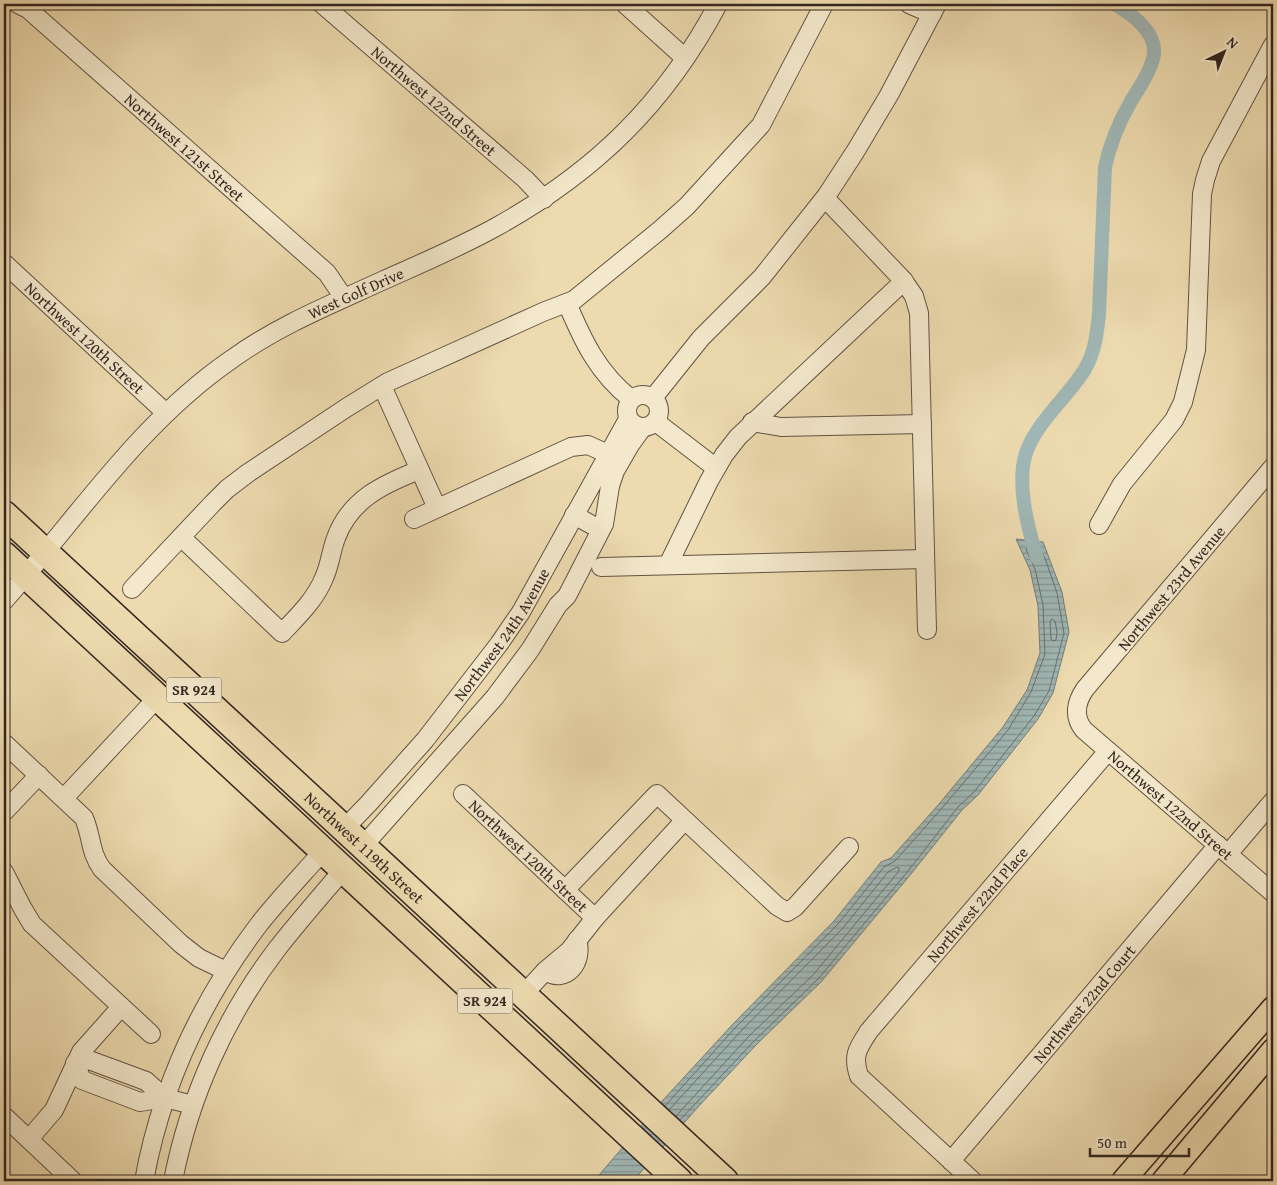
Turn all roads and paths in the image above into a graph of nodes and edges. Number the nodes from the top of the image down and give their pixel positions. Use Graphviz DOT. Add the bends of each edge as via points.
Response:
graph roads {
  1 [pos="18,4"];
  2 [pos="322,4"];
  3 [pos="624,4"];
  4 [pos="718,4"];
  5 [pos="824,4"];
  6 [pos="909,4"];
  7 [pos="934,9"];
  8 [pos="1273,45"];
  9 [pos="685,58"];
  10 [pos="544,198"];
  11 [pos="825,198"];
  12 [pos="4,263"];
  13 [pos="904,282"];
  14 [pos="344,298"];
  15 [pos="567,303"];
  16 [pos="382,386"];
  17 [pos="653,398"];
  18 [pos="631,399"];
  19 [pos="166,413"];
  20 [pos="752,422"];
  21 [pos="642,423"];
  22 [pos="922,424"];
  23 [pos="608,454"];
  24 [pos="1273,467"];
  25 [pos="716,468"];
  26 [pos="419,470"];
  27 [pos="607,498"];
  28 [pos="437,508"];
  29 [pos="4,514"];
  30 [pos="574,515"];
  31 [pos="414,519"];
  32 [pos="592,525"];
  33 [pos="1099,525"];
  34 [pos="181,537"];
  35 [pos="45,552"];
  36 [pos="4,555"];
  37 [pos="925,559"];
  38 [pos="668,566"];
  39 [pos="601,567"];
  40 [pos="26,576"];
  41 [pos="132,589"];
  42 [pos="4,601"];
  43 [pos="558,604"];
  44 [pos="927,630"];
  45 [pos="486,662"];
  46 [pos="508,680"];
  47 [pos="158,698"];
  48 [pos="1076,713"];
  49 [pos="4,743"];
  50 [pos="1108,751"];
  51 [pos="39,775"];
  52 [pos="463,794"];
  53 [pos="64,798"];
  54 [pos="1273,801"];
  55 [pos="4,812"];
  56 [pos="684,821"];
  57 [pos="353,837"];
  58 [pos="849,847"];
  59 [pos="1223,850"];
  60 [pos="323,851"];
  61 [pos="343,870"];
  62 [pos="4,872"];
  63 [pos="565,890"];
  64 [pos="1273,893"];
  65 [pos="9,896"];
  66 [pos="595,918"];
  67 [pos="226,971"];
  68 [pos="545,971"];
  69 [pos="523,995"];
  70 [pos="121,1007"];
  71 [pos="1273,1008"];
  72 [pos="151,1034"];
  73 [pos="1273,1050"];
  74 [pos="75,1063"];
  75 [pos="103,1065"];
  76 [pos="96,1085"];
  77 [pos="165,1098"];
  78 [pos="193,1105"];
  79 [pos="4,1116"];
  80 [pos="29,1139"];
  81 [pos="951,1161"];
  82 [pos="73,1181"];
  83 [pos="144,1181"];
  84 [pos="173,1181"];
  85 [pos="679,1181"];
  86 [pos="724,1181"];
  87 [pos="973,1181"];
  88 [pos="1123,1181"];
  89 [pos="1163,1181"];
  1 -- 14 [label="street, Northwest 121st Street" via="28,9 327,273"];
  2 -- 10 [label="street, Northwest 122nd Street"];
  3 -- 9 [label="street"];
  4 -- 9 [label="street, West Golf Drive"];
  5 -- 15 [label="street" via="755,133 674,218 594,285"];
  6 -- 7 [label="street"];
  7 -- 11 [label="street" via="889,95"];
  8 -- 33 [label="street" via="1211,161 1205,180 1196,350 1181,410 1122,484"];
  9 -- 10 [label="street, West Golf Drive" via="629,129 584,170"];
  10 -- 14 [label="street, West Golf Drive" via="477,238"];
  11 -- 13 [label="street"];
  11 -- 17 [label="street" via="766,272 701,338"];
  12 -- 19 [label="street, Northwest 120th Street"];
  13 -- 20 [label="street"];
  13 -- 22 [label="street" via="914,296 919,313"];
  14 -- 19 [label="street, West Golf Drive" via="291,322 257,342 217,369"];
  15 -- 16 [label="street"];
  15 -- 18 [label="street" via="602,371"];
  16 -- 26 [label="street"];
  16 -- 34 [label="street" via="239,480 219,496"];
  17 -- 18 [label="street" via="639,395"];
  17 -- 21 [label="street" via="660,412"];
  18 -- 21 [label="street" via="627,408"];
  19 -- 35 [label="street, West Golf Drive"];
  20 -- 22 [label="street" via="781,427"];
  20 -- 25 [label="street"];
  21 -- 23 [label="street, Northwest 24th Avenue"];
  21 -- 25 [label="street"];
  21 -- 27 [label="street, Northwest 24th Avenue" via="619,462"];
  22 -- 37 [label="street"];
  23 -- 28 [label="street" via="588,445 571,447"];
  23 -- 30 [label="street, Northwest 24th Avenue"];
  24 -- 48 [label="street, Northwest 23rd Avenue" via="1084,689 1077,702"];
  25 -- 38 [label="street"];
  26 -- 28 [label="street"];
  26 -- 34 [label="street" via="382,486 355,507 336,537 320,587 282,633"];
  27 -- 32 [label="street, Northwest 24th Avenue"];
  27 -- 43 [label="street, Northwest 24th Avenue" via="601,531 567,596"];
  28 -- 31 [label="street"];
  29 -- 35 [label="highway, Northwest 119th Street / SR 924"];
  30 -- 32 [label="street"];
  30 -- 45 [label="street, Northwest 24th Avenue" via="521,612"];
  32 -- 43 [label="street, Northwest 24th Avenue" via="557,593"];
  34 -- 41 [label="street"];
  35 -- 40 [label="street, West Golf Drive"];
  35 -- 57 [label="highway, Northwest 119th Street / SR 924"];
  36 -- 40 [label="highway, Northwest 119th Street / SR 924"];
  37 -- 38 [label="street"];
  37 -- 44 [label="street"];
  38 -- 39 [label="street"];
  40 -- 42 [label="street, West Golf Drive"];
  40 -- 47 [label="highway, Northwest 119th Street / SR 924"];
  43 -- 46 [label="street, Northwest 24th Avenue"];
  45 -- 46 [label="street"];
  45 -- 57 [label="street, Northwest 24th Avenue" via="404,764"];
  46 -- 57 [label="street, Northwest 24th Avenue" via="485,710"];
  47 -- 53 [label="street"];
  47 -- 60 [label="highway, Northwest 119th Street / SR 924"];
  48 -- 50 [label="street, Northwest 122nd Street" via="1082,728"];
  49 -- 51 [label="street"];
  50 -- 59 [label="street, Northwest 122nd Street"];
  50 -- 81 [label="street, Northwest 22nd Place" via="869,1031 858,1048 855,1064 859,1076"];
  51 -- 53 [label="street"];
  51 -- 55 [label="street"];
  52 -- 63 [label="street, Northwest 120th Street"];
  53 -- 67 [label="street" via="84,818 93,854 102,869 181,944 199,958"];
  54 -- 59 [label="street, Northwest 22nd Court"];
  56 -- 58 [label="street" via="787,912"];
  56 -- 63 [label="street" via="657,794"];
  56 -- 66 [label="street"];
  57 -- 60 [label="highway"];
  57 -- 61 [label="highway"];
  57 -- 69 [label="highway, Northwest 119th Street / SR 924"];
  59 -- 64 [label="street, Northwest 122nd Street"];
  59 -- 81 [label="street, Northwest 22nd Court"];
  60 -- 61 [label="highway, Northwest 119th Street / SR 924"];
  60 -- 67 [label="street" via="262,922"];
  61 -- 78 [label="street" via="276,950 244,998 220,1041"];
  61 -- 85 [label="highway, Northwest 119th Street / SR 924"];
  62 -- 65 [label="street"];
  63 -- 66 [label="street, Northwest 120th Street"];
  65 -- 70 [label="street" via="32,924"];
  66 -- 68 [label="street" via="556,948"];
  66 -- 68 [label="street" via="577,940 579,955 573,968 560,976"];
  67 -- 77 [label="street" via="191,1033"];
  68 -- 69 [label="street"];
  69 -- 86 [label="highway, Northwest 119th Street / SR 924"];
  70 -- 72 [label="street"];
  70 -- 74 [label="street" via="80,1052"];
  71 -- 88 [label="main road"];
  73 -- 89 [label="main road"];
  74 -- 75 [label="street" via="89,1060"];
  74 -- 76 [label="street" via="82,1080"];
  74 -- 80 [label="street" via="54,1110"];
  75 -- 76 [label="street" via="95,1076"];
  75 -- 77 [label="street" via="146,1081"];
  76 -- 77 [label="street" via="140,1102"];
  77 -- 78 [label="street"];
  77 -- 83 [label="street"];
  78 -- 84 [label="street"];
  79 -- 80 [label="street"];
  80 -- 82 [label="street"];
  81 -- 87 [label="street"];
}
